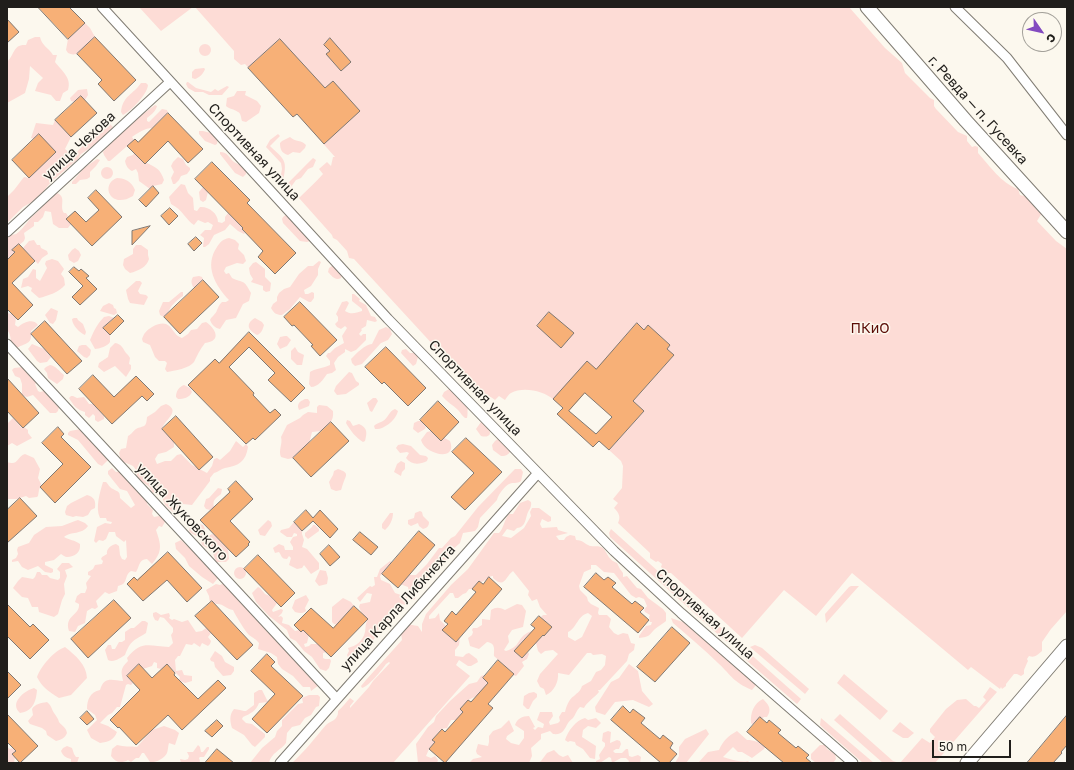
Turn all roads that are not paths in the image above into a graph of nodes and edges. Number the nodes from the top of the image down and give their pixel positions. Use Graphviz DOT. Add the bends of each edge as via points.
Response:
graph roads {
  1 [pos="102,7"];
  2 [pos="867,7"];
  3 [pos="955,7"];
  4 [pos="170,82"];
  5 [pos="1067,135"];
  6 [pos="7,232"];
  7 [pos="1067,232"];
  8 [pos="7,344"];
  9 [pos="538,473"];
  10 [pos="1067,646"];
  11 [pos="336,698"];
  12 [pos="280,763"];
  13 [pos="853,763"];
  14 [pos="967,763"];
  1 -- 4 [label="street, Спортивная улица"];
  2 -- 7 [label="street, г. Ревда — п. Гусевка"];
  3 -- 5 [label="street" via="1007,58"];
  4 -- 6 [label="street, улица Чехова"];
  4 -- 9 [label="street, Спортивная улица" via="388,319"];
  8 -- 11 [label="street, улица Жуковского"];
  9 -- 11 [label="street, улица Карла Либкнехта"];
  9 -- 13 [label="street, Спортивная улица" via="614,551 679,611"];
  10 -- 14 [label="street"];
  11 -- 12 [label="street, улица Карла Либкнехта"];
}
